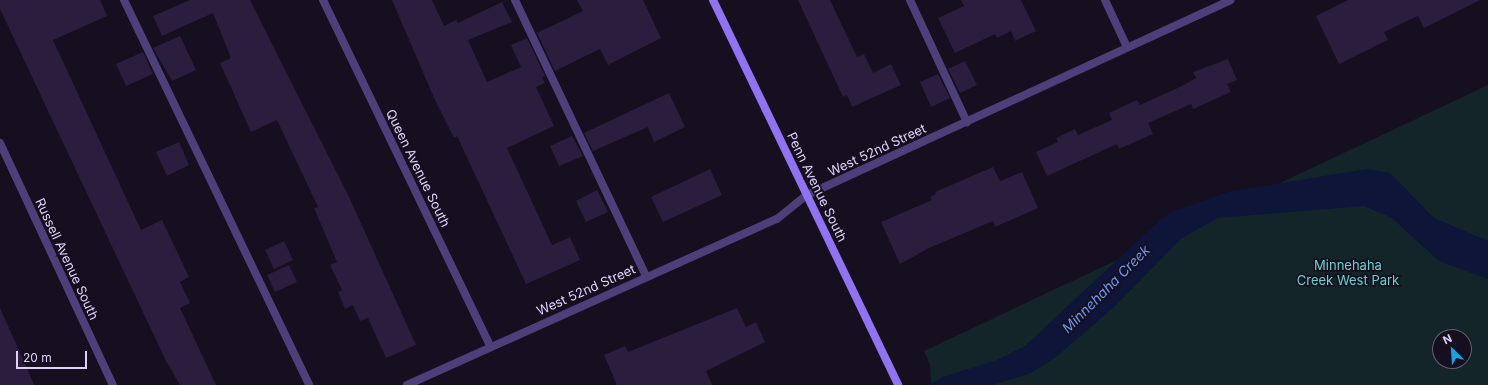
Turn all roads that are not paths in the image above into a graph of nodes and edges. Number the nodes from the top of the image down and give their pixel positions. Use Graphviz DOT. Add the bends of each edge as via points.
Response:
graph roads {
  1 [pos="124,0"];
  2 [pos="323,0"];
  3 [pos="515,0"];
  4 [pos="713,0"];
  5 [pos="910,0"];
  6 [pos="1105,0"];
  7 [pos="1230,0"];
  8 [pos="1127,47"];
  9 [pos="967,122"];
  10 [pos="0,143"];
  11 [pos="807,195"];
  12 [pos="646,276"];
  13 [pos="490,346"];
  14 [pos="113,385"];
  15 [pos="309,385"];
  16 [pos="407,385"];
  17 [pos="898,385"];
  1 -- 15 [label="street"];
  2 -- 13 [label="street, Queen Avenue South"];
  3 -- 12 [label="street"];
  4 -- 11 [label="main road, Penn Avenue South"];
  5 -- 9 [label="street"];
  6 -- 8 [label="street"];
  7 -- 8 [label="street, West 52nd Street"];
  8 -- 9 [label="street, West 52nd Street"];
  9 -- 11 [label="street, West 52nd Street"];
  10 -- 14 [label="street, Russell Avenue South"];
  11 -- 12 [label="street, West 52nd Street" via="777,219"];
  11 -- 17 [label="main road, Penn Avenue South"];
  12 -- 13 [label="street, West 52nd Street"];
  13 -- 16 [label="street, West 52nd Street"];
}
